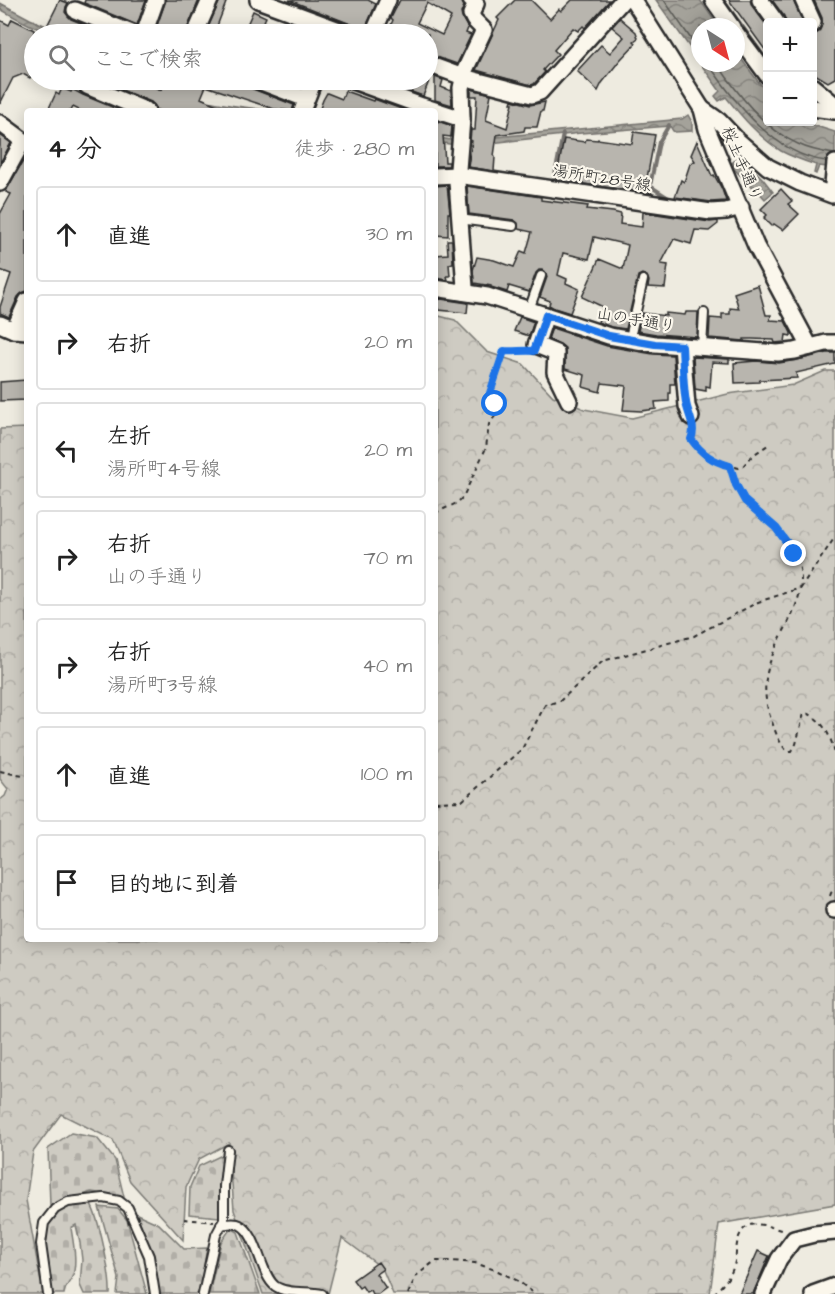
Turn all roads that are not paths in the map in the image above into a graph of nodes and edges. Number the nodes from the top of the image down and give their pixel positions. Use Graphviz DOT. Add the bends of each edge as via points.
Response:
graph roads {
  1 [pos="156,0"];
  2 [pos="210,0"];
  3 [pos="258,0"];
  4 [pos="388,0"];
  5 [pos="471,0"];
  6 [pos="623,0"];
  7 [pos="633,0"];
  8 [pos="713,0"];
  9 [pos="760,0"];
  10 [pos="803,0"];
  11 [pos="75,10"];
  12 [pos="726,18"];
  13 [pos="773,18"];
  14 [pos="811,18"];
  15 [pos="109,24"];
  16 [pos="148,24"];
  17 [pos="199,24"];
  18 [pos="314,24"];
  19 [pos="377,24"];
  20 [pos="745,45"];
  21 [pos="438,68"];
  22 [pos="765,72"];
  23 [pos="463,77"];
  24 [pos="817,82"];
  25 [pos="817,89"];
  26 [pos="97,90"];
  27 [pos="275,90"];
  28 [pos="310,90"];
  29 [pos="378,90"];
  30 [pos="835,93"];
  31 [pos="304,105"];
  32 [pos="835,105"];
  33 [pos="140,108"];
  34 [pos="428,108"];
  35 [pos="702,109"];
  36 [pos="817,109"];
  37 [pos="438,111"];
  38 [pos="835,111"];
  39 [pos="462,119"];
  40 [pos="0,123"];
  41 [pos="24,141"];
  42 [pos="24,144"];
  43 [pos="835,163"];
  44 [pos="457,175"];
  45 [pos="438,176"];
  46 [pos="0,183"];
  47 [pos="833,191"];
  48 [pos="741,207"];
  49 [pos="459,219"];
  50 [pos="513,226"];
  51 [pos="541,276"];
  52 [pos="643,280"];
  53 [pos="438,288"];
  54 [pos="463,292"];
  55 [pos="24,307"];
  56 [pos="529,310"];
  57 [pos="704,313"];
  58 [pos="546,315"];
  59 [pos="14,328"];
  60 [pos="630,338"];
  61 [pos="835,343"];
  62 [pos="682,346"];
  63 [pos="702,347"];
  64 [pos="810,347"];
  65 [pos="569,401"];
  66 [pos="691,417"];
  67 [pos="228,1150"];
  68 [pos="222,1224"];
  69 [pos="835,1232"];
  70 [pos="835,1286"];
  71 [pos="48,1294"];
  72 [pos="155,1294"];
  73 [pos="203,1294"];
  74 [pos="322,1294"];
  75 [pos="763,1294"];
  76 [pos="813,1294"];
  1 -- 16 [label="street"];
  2 -- 17 [label="street"];
  3 -- 18 [label="street"];
  4 -- 19 [label="street"];
  5 -- 23 [label="street" via="477,4 471,14 484,30"];
  6 -- 23 [label="street" via="540,92 532,94"];
  7 -- 35 [label="street, 桜土手通り"];
  8 -- 12 [label="street"];
  9 -- 13 [label="street"];
  10 -- 14 [label="street"];
  11 -- 15 [label="street"];
  20 -- 22 [label="street"];
  21 -- 23 [label="street"];
  23 -- 39 [label="street"];
  24 -- 30 [label="street"];
  25 -- 32 [label="street"];
  26 -- 33 [label="street"];
  27 -- 31 [label="street"];
  28 -- 31 [label="street"];
  29 -- 34 [label="street"];
  35 -- 47 [label="street" via="768,167"];
  35 -- 48 [label="street, 桜土手通り"];
  36 -- 38 [label="street"];
  37 -- 39 [label="street"];
  39 -- 44 [label="street"];
  40 -- 41 [label="street"];
  42 -- 46 [label="street"];
  43 -- 47 [label="street"];
  44 -- 45 [label="street, 湯所町28号線"];
  44 -- 48 [label="street, 湯所町28号線" via="711,212"];
  44 -- 49 [label="street"];
  48 -- 64 [label="street, 桜土手通り" via="756,246"];
  49 -- 50 [label="lane"];
  49 -- 54 [label="street"];
  51 -- 56 [label="lane"];
  52 -- 60 [label="lane"];
  53 -- 54 [label="street, 山の手通り"];
  54 -- 56 [label="street, 山の手通り"];
  55 -- 59 [label="street"];
  56 -- 58 [label="street, 山の手通り"];
  57 -- 63 [label="lane"];
  58 -- 60 [label="street, 山の手通り" via="609,336"];
  58 -- 65 [label="street" via="536,345 556,353 556,377"];
  60 -- 62 [label="street, 山の手通り"];
  61 -- 64 [label="street, 山の手通り"];
  62 -- 63 [label="street, 山の手通り"];
  62 -- 66 [label="street"];
  63 -- 64 [label="street, 山の手通り" via="778,353"];
  67 -- 68 [label="lane"];
  68 -- 73 [label="lane"];
  68 -- 74 [label="lane" via="240,1225 245,1230 274,1286 283,1291"];
  69 -- 75 [label="street" via="794,1239 779,1259"];
  70 -- 76 [label="street"];
  71 -- 72 [label="lane" via="41,1244 44,1223 55,1209 68,1202 104,1198 128,1208 149,1256"];
}
